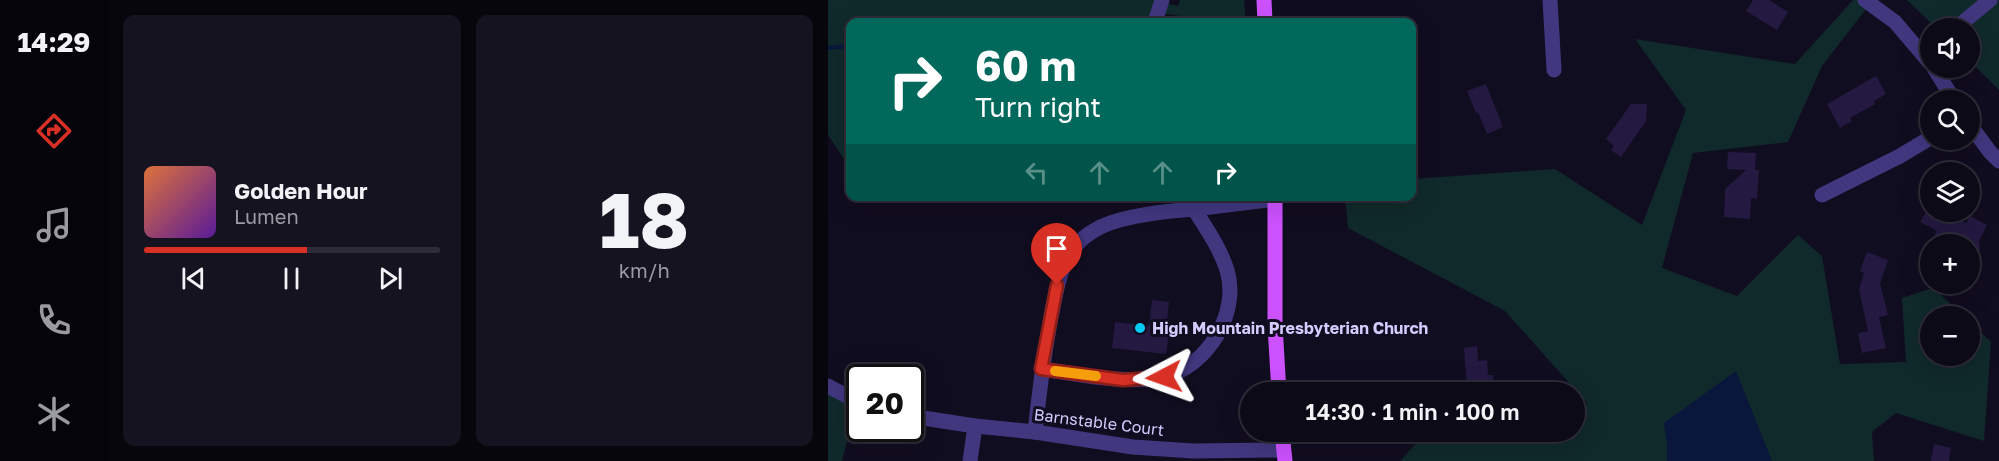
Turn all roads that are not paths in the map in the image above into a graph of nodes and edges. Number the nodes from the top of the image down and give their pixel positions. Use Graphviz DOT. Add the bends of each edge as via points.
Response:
graph roads {
  1 [pos="1162,0"];
  2 [pos="1264,0"];
  3 [pos="1550,0"];
  4 [pos="1865,0"];
  5 [pos="1990,0"];
  6 [pos="1156,18"];
  7 [pos="1265,18"];
  8 [pos="1968,18"];
  9 [pos="1920,48"];
  10 [pos="1554,70"];
  11 [pos="1980,138"];
  12 [pos="1920,144"];
  13 [pos="1999,161"];
  14 [pos="1822,195"];
  15 [pos="1224,201"];
  16 [pos="1275,201"];
  17 [pos="1190,203"];
  18 [pos="1041,369"];
  19 [pos="1278,382"];
  20 [pos="828,386"];
  21 [pos="846,396"];
  22 [pos="924,418"];
  23 [pos="975,426"];
  24 [pos="1035,432"];
  25 [pos="1284,455"];
  26 [pos="1237,456"];
  27 [pos="970,461"];
  1 -- 6 [label="street"];
  2 -- 7 [label="main road"];
  3 -- 10 [label="street"];
  4 -- 9 [label="street" via="1895,22"];
  5 -- 8 [label="street"];
  11 -- 13 [label="street"];
  12 -- 14 [label="street"];
  15 -- 17 [label="street"];
  16 -- 19 [label="main road"];
  17 -- 18 [label="street" via="1097,229 1075,246 1057,285"];
  17 -- 18 [label="street" via="1220,254 1229,290 1220,331 1203,353 1189,366 1164,377 1123,380"];
  18 -- 24 [label="street"];
  20 -- 21 [label="street"];
  22 -- 23 [label="street, Barnstable Court"];
  23 -- 24 [label="street, Barnstable Court"];
  23 -- 27 [label="street"];
  24 -- 26 [label="street, Barnstable Court" via="1133,447"];
  25 -- 26 [label="street, Barnstable Court"];
}
